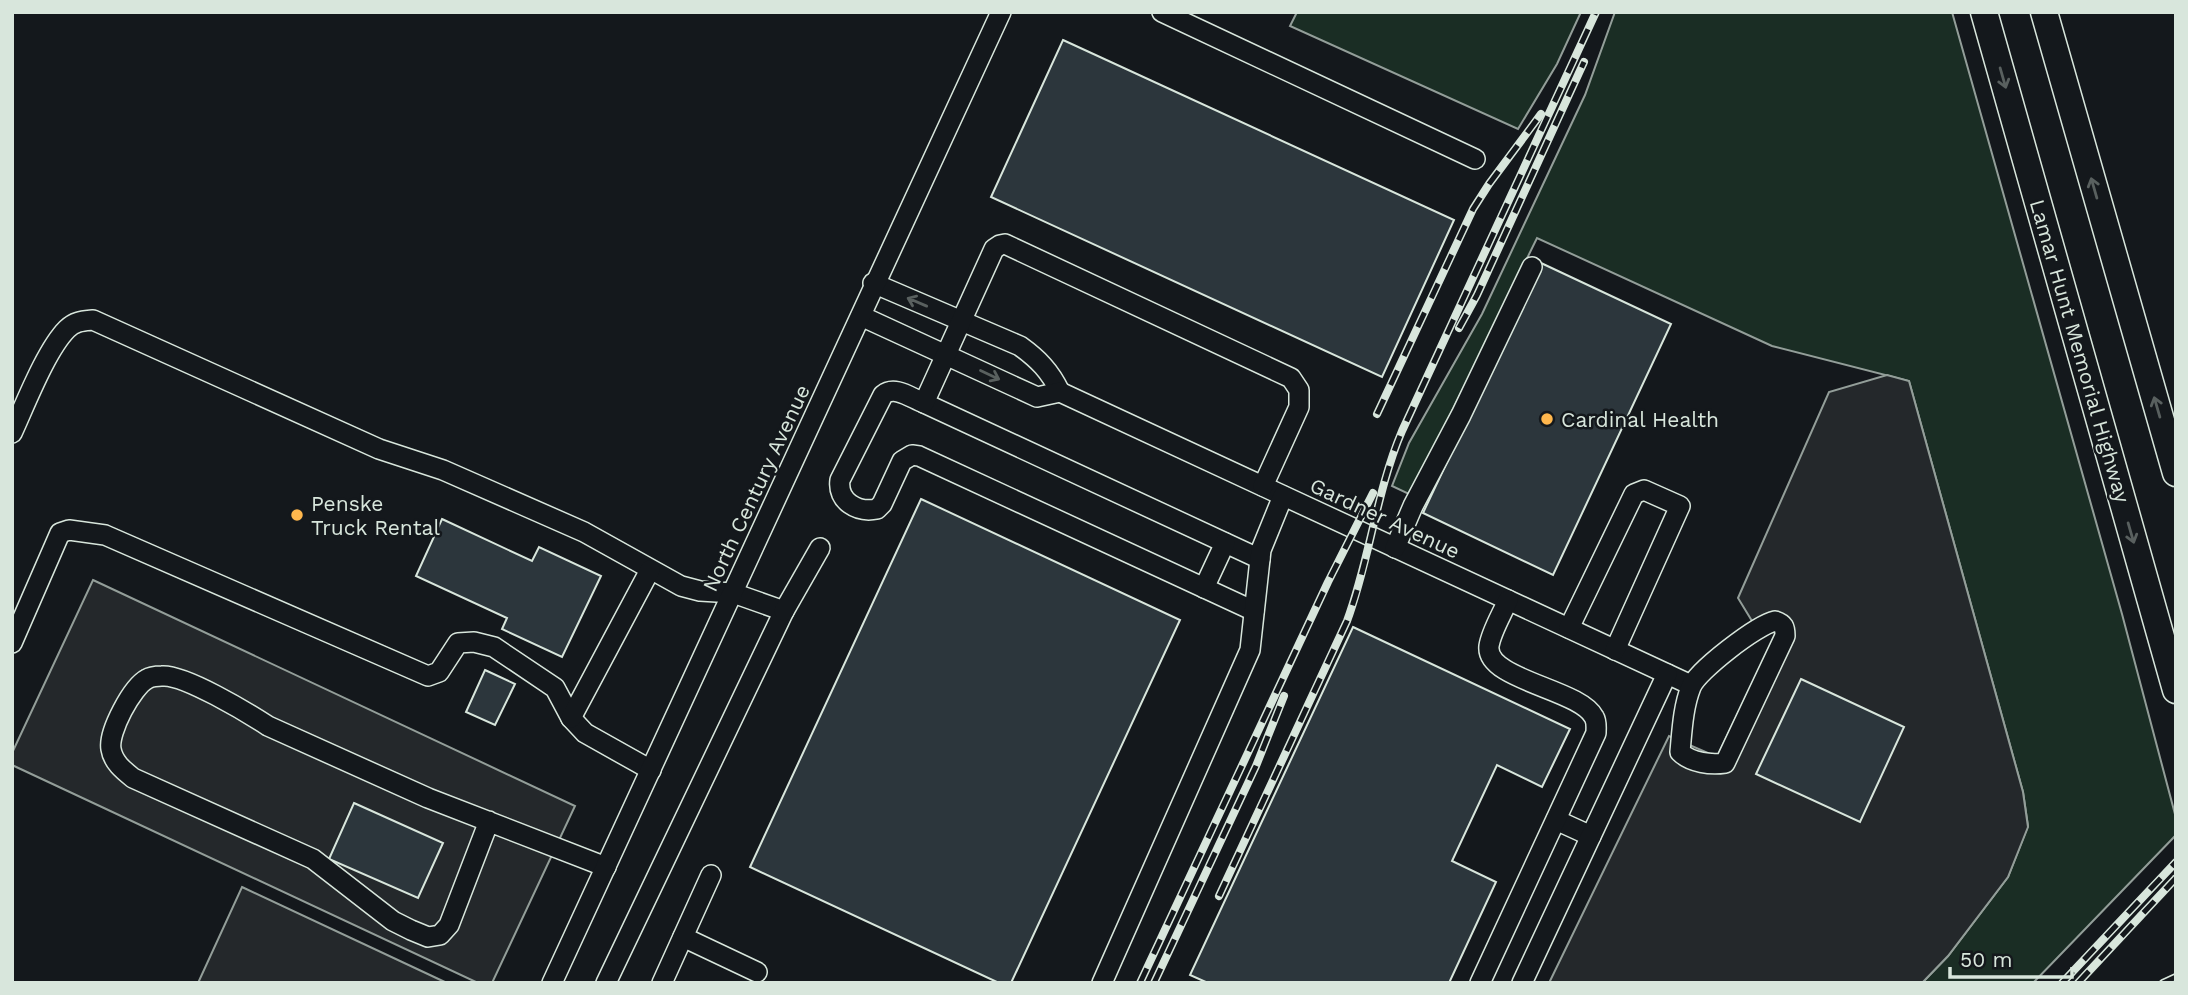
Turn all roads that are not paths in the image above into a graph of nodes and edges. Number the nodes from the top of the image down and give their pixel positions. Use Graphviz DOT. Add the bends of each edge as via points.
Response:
graph roads {
  1 [pos="1000,12"];
  2 [pos="1161,12"];
  3 [pos="1984,12"];
  4 [pos="2044,12"];
  5 [pos="1475,159"];
  6 [pos="1532,267"];
  7 [pos="873,284"];
  8 [pos="861,316"];
  9 [pos="961,321"];
  10 [pos="946,355"];
  11 [pos="1060,391"];
  12 [pos="924,403"];
  13 [pos="12,433"];
  14 [pos="2176,473"];
  15 [pos="1263,486"];
  16 [pos="1283,496"];
  17 [pos="1225,543"];
  18 [pos="820,548"];
  19 [pos="1395,548"];
  20 [pos="1260,559"];
  21 [pos="650,570"];
  22 [pos="1204,588"];
  23 [pos="733,593"];
  24 [pos="1508,600"];
  25 [pos="784,611"];
  26 [pos="1254,611"];
  27 [pos="1569,628"];
  28 [pos="12,643"];
  29 [pos="1615,650"];
  30 [pos="1667,674"];
  31 [pos="1691,685"];
  32 [pos="2176,690"];
  33 [pos="571,718"];
  34 [pos="651,770"];
  35 [pos="1556,820"];
  36 [pos="489,821"];
  37 [pos="1591,836"];
  38 [pos="606,867"];
  39 [pos="711,875"];
  40 [pos="684,937"];
  41 [pos="757,972"];
  42 [pos="552,983"];
  43 [pos="606,983"];
  44 [pos="662,983"];
  45 [pos="1102,983"];
  46 [pos="1480,983"];
  47 [pos="1522,983"];
  1 -- 7 [label="street, North Century Avenue"];
  2 -- 5 [label="street"];
  3 -- 32 [label="highway, Lamar Hunt Memorial Highway, one-way"];
  14 -- 4 [label="highway, one-way"];
  6 -- 19 [label="street"];
  7 -- 8 [label="street, North Century Avenue"];
  9 -- 7 [label="street, one-way"];
  8 -- 10 [label="street, Gardner Avenue"];
  8 -- 23 [label="street, North Century Avenue"];
  9 -- 10 [label="street"];
  9 -- 11 [label="street" via="1020,346 1038,359"];
  9 -- 15 [label="street" via="993,249 1009,245 1283,373 1300,390 1299,407"];
  10 -- 11 [label="street, Gardner Avenue, one-way" via="1037,397"];
  10 -- 12 [label="street"];
  11 -- 15 [label="street, Gardner Avenue"];
  12 -- 17 [label="street"];
  12 -- 22 [label="street" via="895,390 883,395 840,480 841,496 848,503 861,510 877,509 902,461 919,456"];
  13 -- 21 [label="street" via="57,342 78,321 93,320 379,449 443,470 584,532"];
  15 -- 16 [label="street, Gardner Avenue"];
  16 -- 19 [label="street, Gardner Avenue"];
  16 -- 20 [label="street"];
  17 -- 20 [label="street"];
  17 -- 22 [label="street"];
  18 -- 25 [label="street"];
  19 -- 24 [label="street, Gardner Avenue"];
  20 -- 26 [label="street"];
  21 -- 23 [label="street" via="681,586"];
  21 -- 33 [label="street"];
  22 -- 26 [label="street"];
  23 -- 25 [label="street"];
  23 -- 34 [label="street, North Century Avenue"];
  24 -- 27 [label="street, Gardner Avenue"];
  24 -- 35 [label="street" via="1489,645 1492,658 1505,670 1584,704 1597,720 1597,733"];
  25 -- 43 [label="street"];
  26 -- 45 [label="street" via="1250,650"];
  27 -- 29 [label="street, Gardner Avenue"];
  27 -- 29 [label="street" via="1634,494 1644,490 1680,506"];
  28 -- 33 [label="street" via="60,533 82,530 105,534 428,676 439,672 458,643 494,647 555,688"];
  29 -- 30 [label="street, Gardner Avenue"];
  30 -- 31 [label="street, Gardner Avenue"];
  30 -- 37 [label="street"];
  31 -- 31 [label="street" via="1767,623 1782,623 1785,636 1722,765 1680,752"];
  33 -- 34 [label="street" via="585,733"];
  34 -- 38 [label="street, North Century Avenue"];
  35 -- 37 [label="street"];
  35 -- 46 [label="street"];
  36 -- 36 [label="street" via="268,726 165,675 146,679 127,701 114,730 111,748 119,766 133,778 313,859 393,920 428,937 449,925"];
  36 -- 38 [label="street"];
  37 -- 47 [label="street"];
  38 -- 42 [label="street, North Century Avenue"];
  39 -- 40 [label="street"];
  40 -- 41 [label="street"];
  40 -- 44 [label="street"];
}
